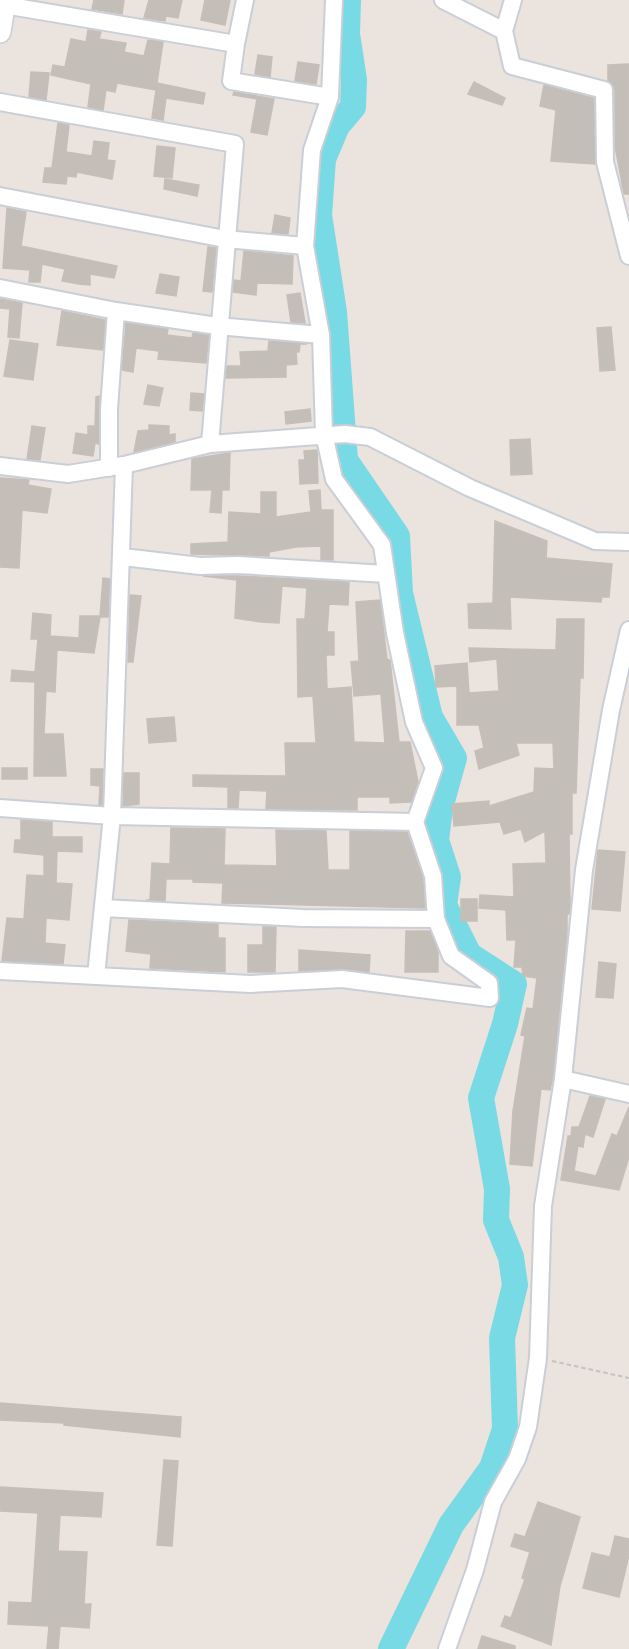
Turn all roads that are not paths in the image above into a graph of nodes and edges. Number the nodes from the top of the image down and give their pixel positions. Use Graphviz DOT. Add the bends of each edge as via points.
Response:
graph roads {
  1 [pos="245,0"];
  2 [pos="334,0"];
  3 [pos="443,0"];
  4 [pos="513,0"];
  5 [pos="4,3"];
  6 [pos="504,31"];
  7 [pos="0,32"];
  8 [pos="236,44"];
  9 [pos="330,97"];
  10 [pos="0,102"];
  11 [pos="0,196"];
  12 [pos="225,239"];
  13 [pos="305,246"];
  14 [pos="629,256"];
  15 [pos="0,288"];
  16 [pos="116,311"];
  17 [pos="217,327"];
  18 [pos="321,335"];
  19 [pos="334,434"];
  20 [pos="210,444"];
  21 [pos="0,466"];
  22 [pos="117,467"];
  23 [pos="629,542"];
  24 [pos="123,556"];
  25 [pos="386,574"];
  26 [pos="629,630"];
  27 [pos="0,808"];
  28 [pos="112,816"];
  29 [pos="415,822"];
  30 [pos="103,908"];
  31 [pos="436,919"];
  32 [pos="0,971"];
  33 [pos="96,976"];
  34 [pos="564,1079"];
  35 [pos="629,1094"];
  36 [pos="447,1649"];
  1 -- 8 [label="street"];
  2 -- 9 [label="street"];
  3 -- 6 [label="street"];
  4 -- 6 [label="street"];
  5 -- 7 [label="street"];
  5 -- 8 [label="street"];
  6 -- 14 [label="street" via="512,66 604,90 605,162"];
  8 -- 9 [label="street" via="231,81"];
  9 -- 13 [label="street" via="312,150"];
  10 -- 12 [label="street" via="235,144"];
  11 -- 12 [label="street"];
  12 -- 13 [label="street"];
  12 -- 17 [label="street"];
  13 -- 18 [label="street"];
  15 -- 16 [label="street"];
  16 -- 17 [label="street"];
  16 -- 22 [label="street" via="109,409"];
  17 -- 18 [label="street"];
  17 -- 20 [label="street"];
  18 -- 19 [label="street"];
  19 -- 20 [label="street"];
  19 -- 23 [label="street" via="370,438 470,488 596,541"];
  19 -- 25 [label="street" via="334,479 382,544"];
  20 -- 22 [label="street"];
  21 -- 22 [label="street" via="68,474"];
  22 -- 24 [label="street"];
  24 -- 25 [label="street" via="200,567"];
  24 -- 28 [label="street"];
  25 -- 29 [label="street" via="414,722 434,768"];
  26 -- 34 [label="street" via="584,870"];
  27 -- 28 [label="street"];
  28 -- 29 [label="street"];
  28 -- 30 [label="street"];
  29 -- 31 [label="street" via="433,876"];
  30 -- 31 [label="street" via="303,918"];
  30 -- 33 [label="street"];
  31 -- 33 [label="street" via="451,956 489,983 490,998 342,979 250,984"];
  32 -- 33 [label="street"];
  34 -- 35 [label="street"];
  34 -- 36 [label="street" via="543,1206 538,1358 528,1426 518,1459 493,1502 475,1570"];
}
